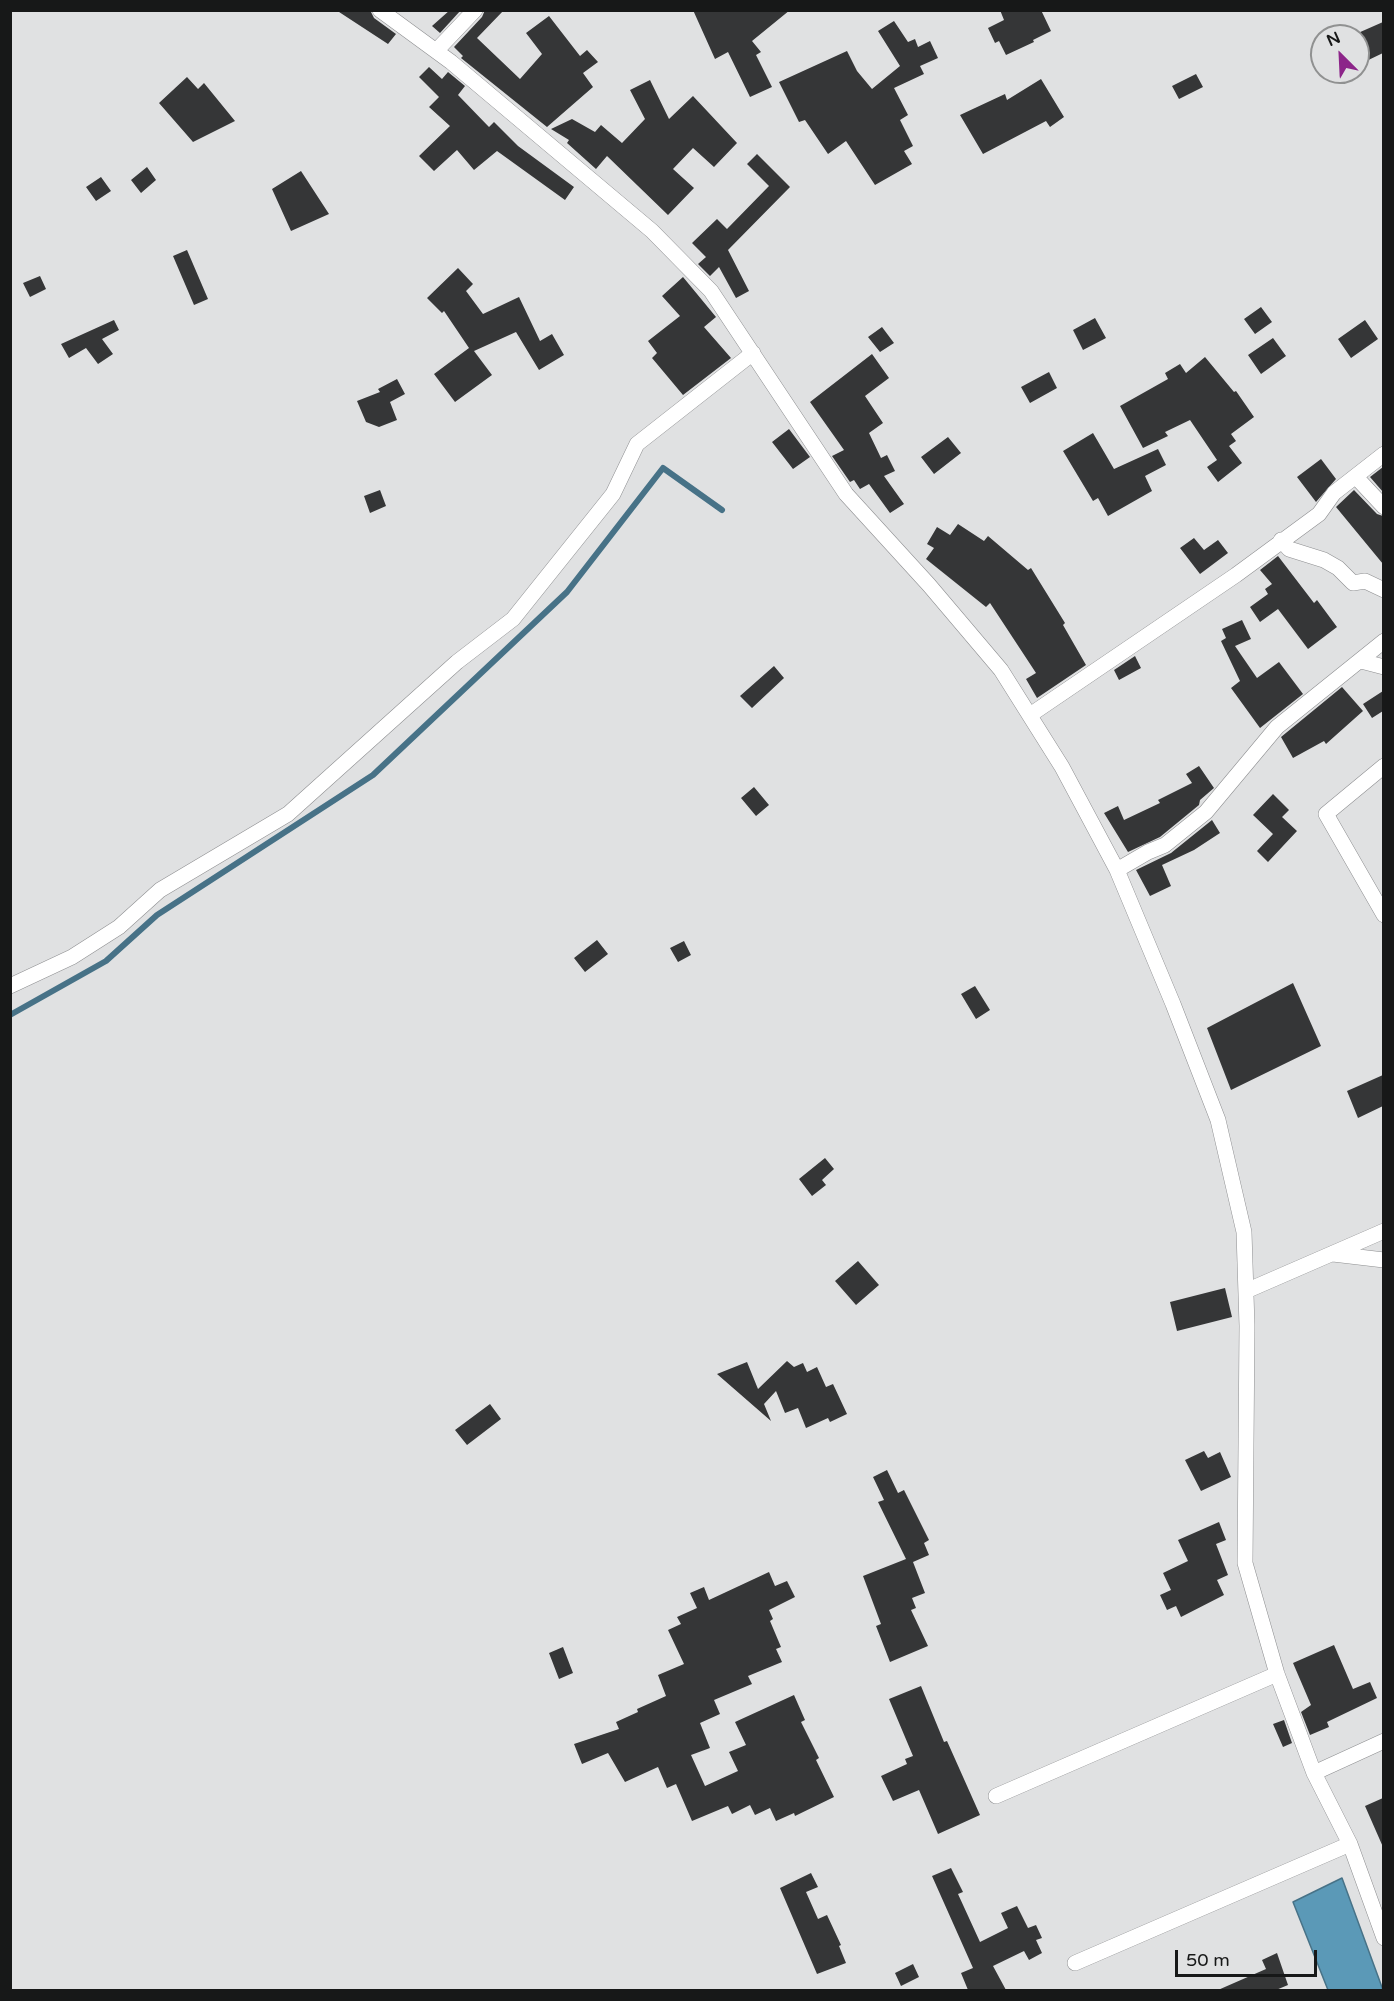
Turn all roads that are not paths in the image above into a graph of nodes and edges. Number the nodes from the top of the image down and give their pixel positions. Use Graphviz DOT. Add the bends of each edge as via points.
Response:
graph roads {
  1 [pos="380,10"];
  2 [pos="475,10"];
  3 [pos="436,51"];
  4 [pos="753,353"];
  5 [pos="1383,454"];
  6 [pos="1356,477"];
  7 [pos="1383,507"];
  8 [pos="1281,540"];
  9 [pos="1383,590"];
  10 [pos="1383,640"];
  11 [pos="1361,661"];
  12 [pos="1383,667"];
  13 [pos="1030,715"];
  14 [pos="1383,766"];
  15 [pos="1117,870"];
  16 [pos="1383,915"];
  17 [pos="10,986"];
  18 [pos="1383,1231"];
  19 [pos="1331,1253"];
  20 [pos="1383,1260"];
  21 [pos="1246,1290"];
  22 [pos="1276,1674"];
  23 [pos="1383,1741"];
  24 [pos="1314,1773"];
  25 [pos="996,1796"];
  26 [pos="1350,1844"];
  27 [pos="1383,1938"];
  28 [pos="1075,1963"];
  1 -- 3 [label="street"];
  2 -- 3 [label="street"];
  3 -- 4 [label="street" via="652,231 711,291"];
  4 -- 13 [label="street" via="846,494 1000,670"];
  4 -- 17 [label="street" via="637,444 614,494 513,619 457,662 288,814 160,890 119,927 81,951"];
  5 -- 6 [label="street"];
  6 -- 7 [label="street"];
  6 -- 8 [label="street" via="1334,493 1319,514"];
  8 -- 9 [label="street" via="1289,549 1338,568 1353,583 1365,580"];
  8 -- 13 [label="street" via="1163,627"];
  10 -- 11 [label="street"];
  11 -- 12 [label="street"];
  11 -- 15 [label="street" via="1277,728 1206,812 1165,845"];
  13 -- 15 [label="street"];
  14 -- 16 [label="street" via="1326,814"];
  15 -- 21 [label="street" via="1218,1120 1244,1233"];
  18 -- 19 [label="street"];
  19 -- 20 [label="street"];
  19 -- 21 [label="street"];
  21 -- 22 [label="street" via="1245,1563"];
  22 -- 24 [label="street"];
  22 -- 25 [label="street"];
  23 -- 24 [label="street"];
  24 -- 26 [label="street"];
  26 -- 27 [label="street"];
  26 -- 28 [label="street"];
}
